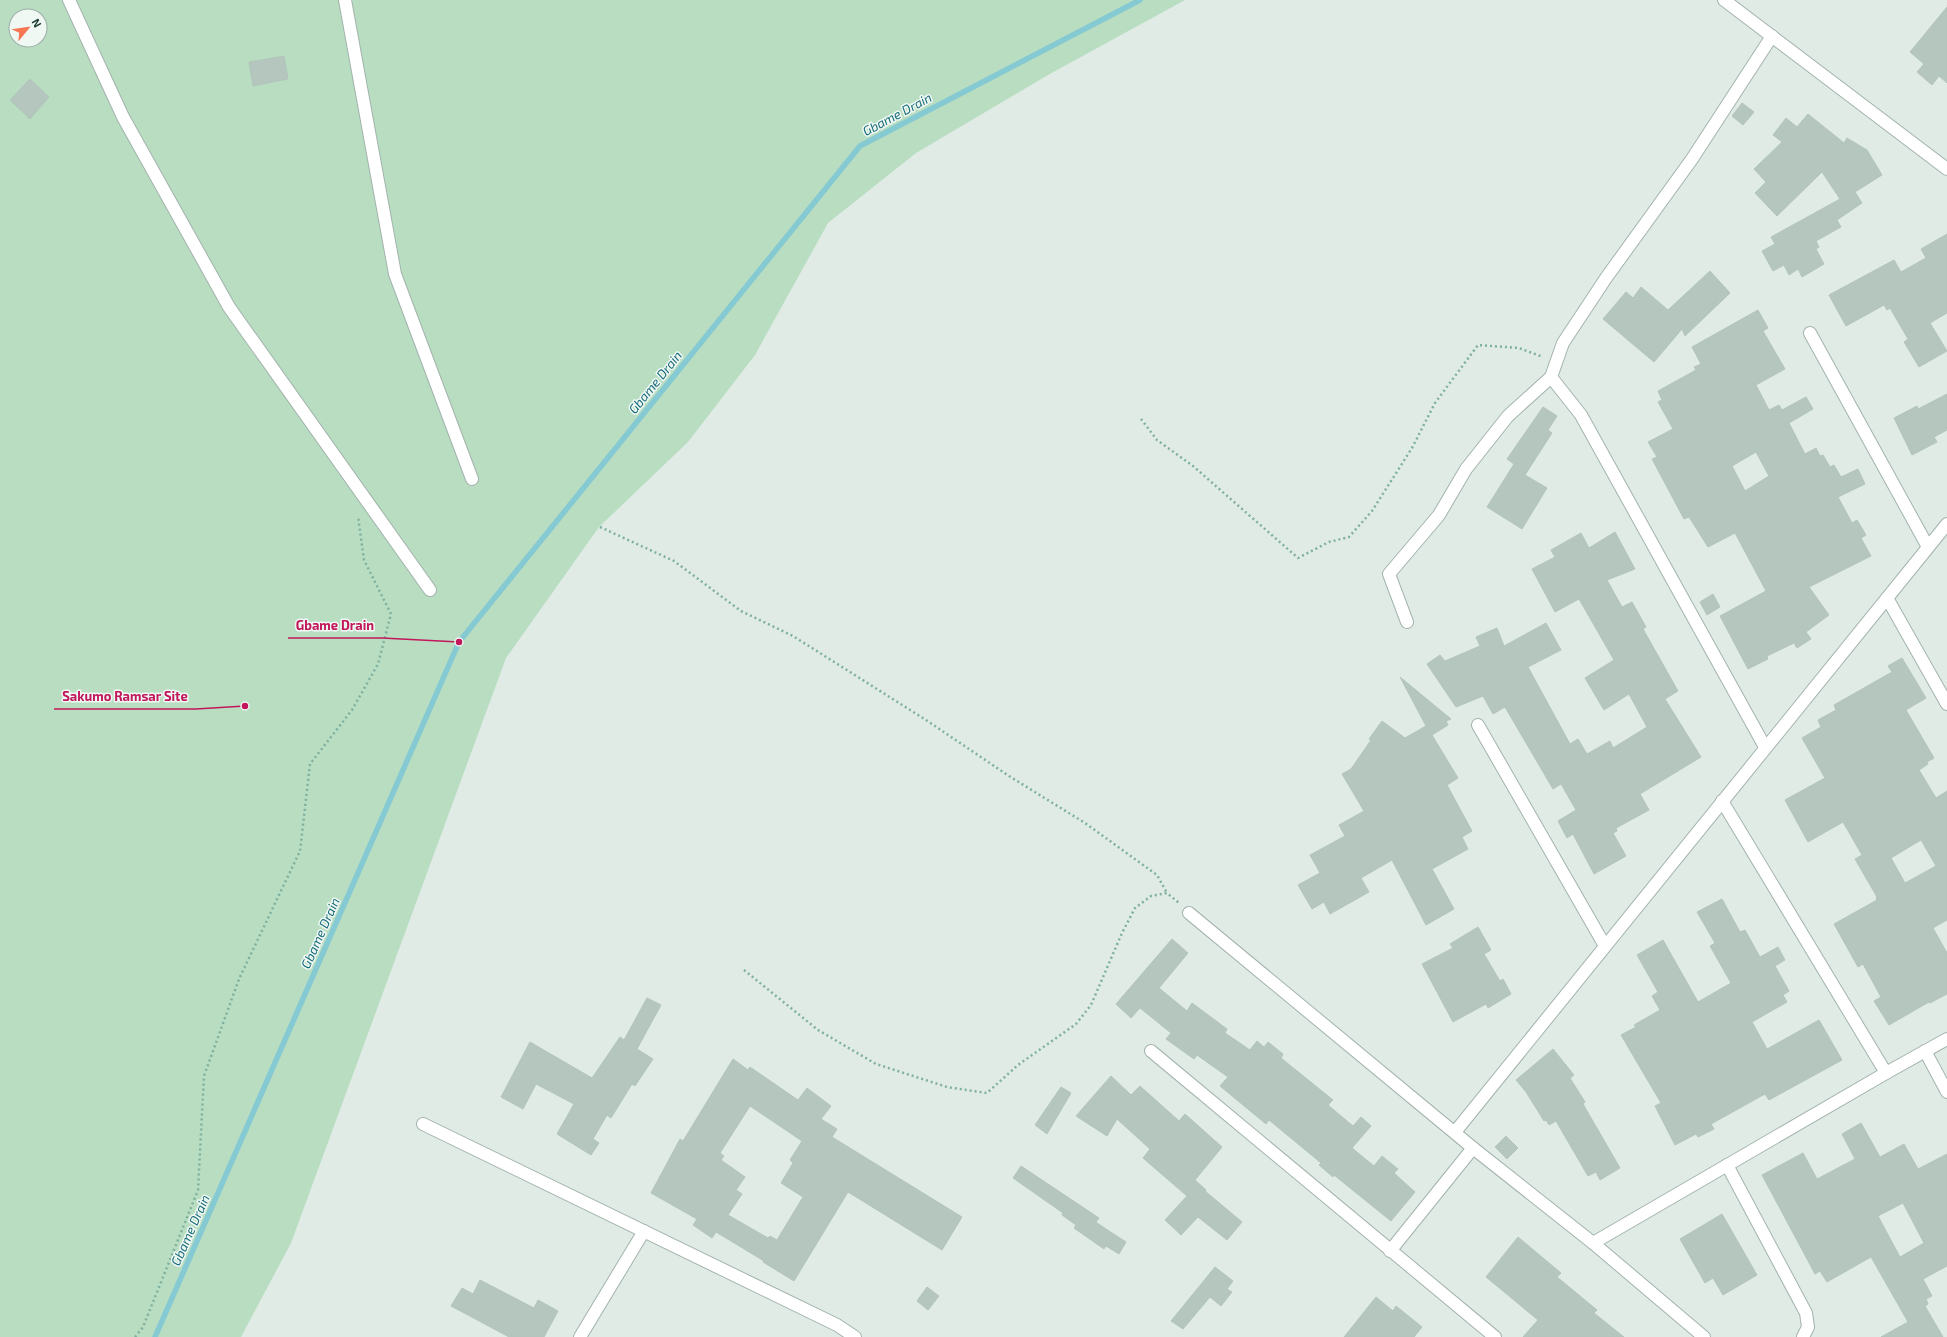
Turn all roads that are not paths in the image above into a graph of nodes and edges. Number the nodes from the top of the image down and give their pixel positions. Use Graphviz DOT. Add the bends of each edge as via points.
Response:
graph roads {
  1 [pos="69,0"];
  2 [pos="345,0"];
  3 [pos="1724,0"];
  4 [pos="1772,36"];
  5 [pos="1947,169"];
  6 [pos="1810,333"];
  7 [pos="1551,377"];
  8 [pos="472,480"];
  9 [pos="1947,524"];
  10 [pos="1928,547"];
  11 [pos="430,590"];
  12 [pos="1887,598"];
  13 [pos="1407,622"];
  14 [pos="1944,690"];
  15 [pos="1947,704"];
  16 [pos="1478,725"];
  17 [pos="1766,747"];
  18 [pos="1722,801"];
  19 [pos="1189,913"];
  20 [pos="1605,946"];
  21 [pos="1947,1039"];
  22 [pos="1151,1051"];
  23 [pos="1925,1051"];
  24 [pos="1886,1073"];
  25 [pos="1947,1092"];
  26 [pos="423,1124"];
  27 [pos="1455,1132"];
  28 [pos="1472,1148"];
  29 [pos="1727,1165"];
  30 [pos="644,1231"];
  31 [pos="1593,1243"];
  32 [pos="1390,1252"];
  33 [pos="580,1337"];
  34 [pos="855,1337"];
  35 [pos="1495,1337"];
  36 [pos="1704,1337"];
  37 [pos="1803,1337"];
  1 -- 11 [label="street" via="123,117 228,307"];
  2 -- 8 [label="street" via="395,274"];
  3 -- 4 [label="street"];
  4 -- 5 [label="street"];
  4 -- 7 [label="street" via="1692,159 1606,278 1563,343"];
  6 -- 10 [label="street"];
  7 -- 13 [label="street" via="1508,416 1466,468 1439,515 1389,574"];
  7 -- 17 [label="street" via="1581,415"];
  9 -- 10 [label="street"];
  10 -- 12 [label="street"];
  12 -- 14 [label="street"];
  12 -- 17 [label="street"];
  14 -- 15 [label="street"];
  16 -- 20 [label="street"];
  17 -- 18 [label="street"];
  18 -- 20 [label="street"];
  18 -- 24 [label="street"];
  19 -- 27 [label="street"];
  20 -- 27 [label="street"];
  21 -- 23 [label="street"];
  22 -- 32 [label="street"];
  23 -- 24 [label="street"];
  23 -- 25 [label="street"];
  24 -- 29 [label="street"];
  26 -- 30 [label="street"];
  27 -- 28 [label="street"];
  28 -- 31 [label="street"];
  28 -- 32 [label="street"];
  29 -- 31 [label="street"];
  29 -- 37 [label="street" via="1806,1313 1808,1327"];
  30 -- 33 [label="street"];
  30 -- 34 [label="street" via="837,1325"];
  31 -- 36 [label="street"];
  32 -- 35 [label="street"];
}
